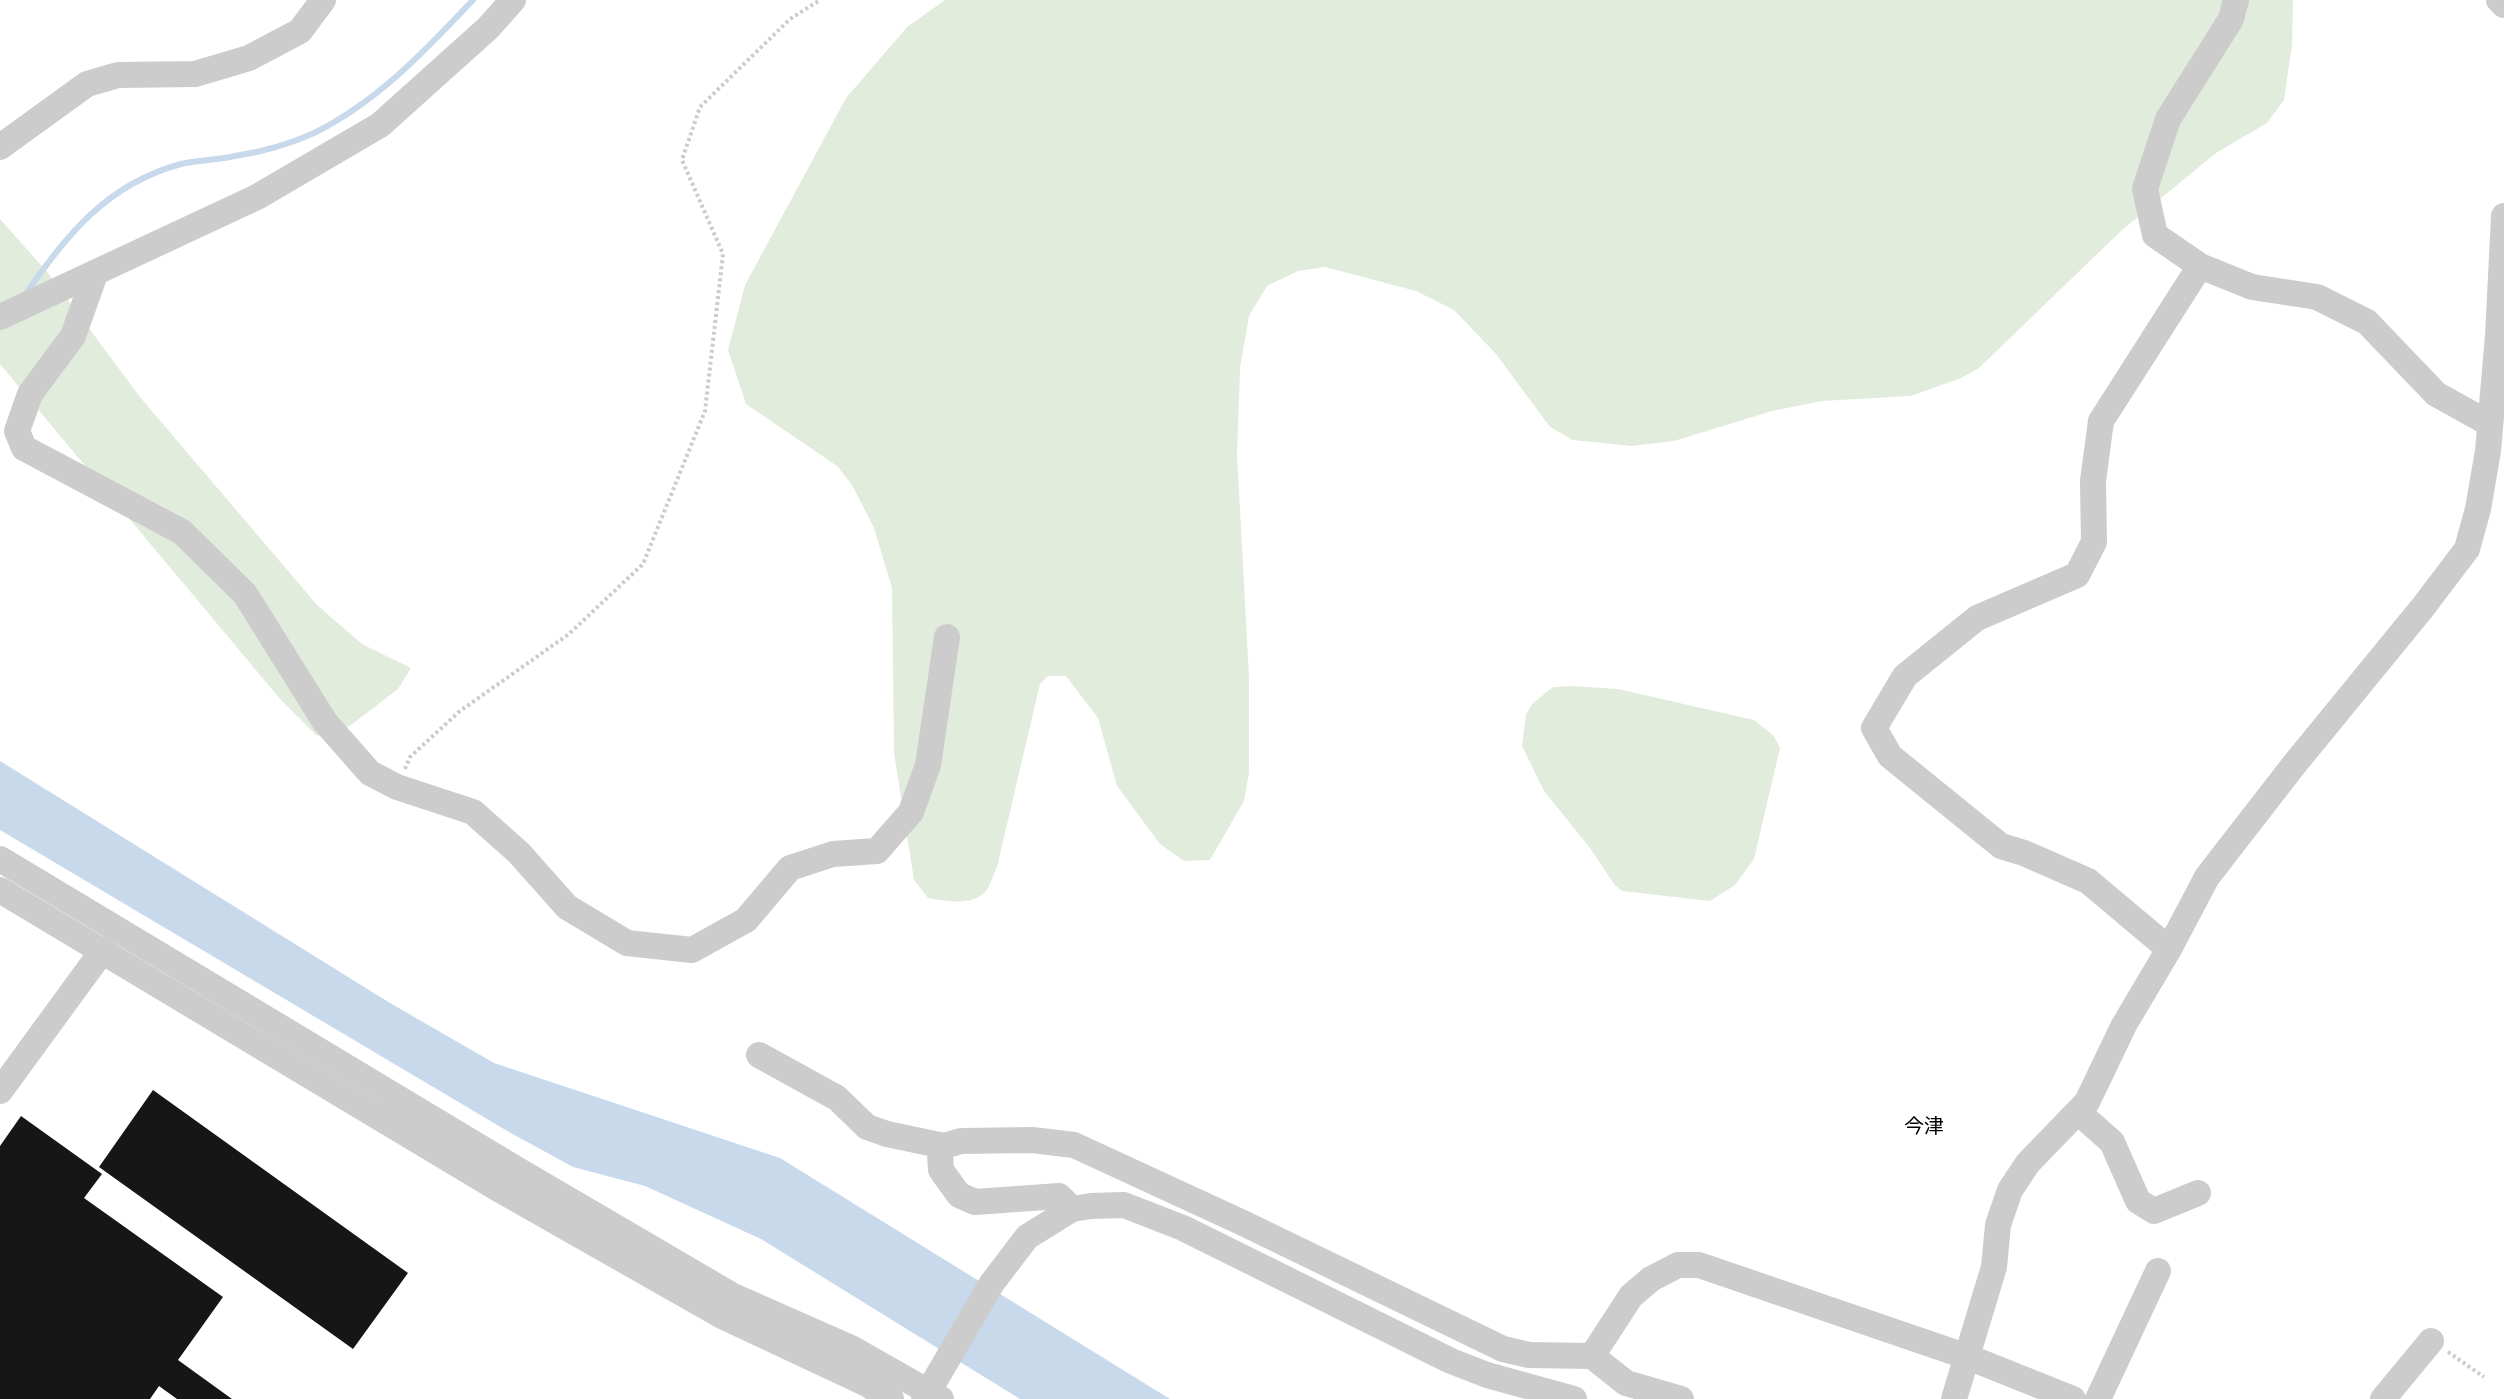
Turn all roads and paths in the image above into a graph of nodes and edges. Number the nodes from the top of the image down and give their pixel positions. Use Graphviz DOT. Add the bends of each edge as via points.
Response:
graph roads {
  1 [pos="323,0"];
  2 [pos="513,0"];
  3 [pos="820,0"];
  4 [pos="2235,0"];
  5 [pos="2499,0"];
  6 [pos="2504,5"];
  7 [pos="0,147"];
  8 [pos="2504,216"];
  9 [pos="2200,266"];
  10 [pos="95,274"];
  11 [pos="0,317"];
  12 [pos="2490,424"];
  13 [pos="947,637"];
  14 [pos="397,787"];
  15 [pos="0,859"];
  16 [pos="0,890"];
  17 [pos="2169,949"];
  18 [pos="103,950"];
  19 [pos="759,1055"];
  20 [pos="0,1091"];
  21 [pos="2078,1112"];
  22 [pos="944,1146"];
  23 [pos="2198,1193"];
  24 [pos="1072,1209"];
  25 [pos="2158,1271"];
  26 [pos="2431,1341"];
  27 [pos="1592,1356"];
  28 [pos="1968,1356"];
  29 [pos="2484,1377"];
  30 [pos="933,1391"];
  31 [pos="891,1399"];
  32 [pos="1574,1399"];
  33 [pos="1681,1399"];
  34 [pos="1954,1399"];
  35 [pos="2073,1399"];
  36 [pos="2098,1399"];
  37 [pos="2383,1399"];
  1 -- 7 [label="street" via="300,31 249,58 195,74 118,75 87,84"];
  2 -- 10 [label="street" via="488,28 380,125 257,197"];
  3 -- 14 [label="path" via="790,19 700,106 682,160 723,254 705,411 643,564 569,634 460,711 410,757"];
  4 -- 9 [label="street" via="2232,19 2168,119 2145,189 2155,235"];
  5 -- 6 [label="street"];
  8 -- 12 [label="street"];
  9 -- 12 [label="street" via="2252,287 2317,297 2367,322 2436,394"];
  9 -- 17 [label="street" via="2102,421 2093,481 2094,542 2077,575 1977,618 1905,676 1874,728 1890,756 2001,846 2088,881"];
  10 -- 11 [label="street"];
  10 -- 14 [label="street" via="73,336 30,394 17,431 24,448 182,532 245,594 325,722 370,773"];
  12 -- 17 [label="street" via="2478,508 2467,549 2207,877"];
  13 -- 14 [label="street" via="928,765 911,812 877,851 833,854 790,868 746,920 692,950 627,943 567,907 519,853 473,812"];
  15 -- 30 [label="street" via="733,1296 853,1348"];
  16 -- 18 [label="street"];
  17 -- 21 [label="street"];
  18 -- 20 [label="street"];
  18 -- 31 [label="street" via="512,1197 722,1316"];
  19 -- 22 [label="street" via="837,1098 867,1127"];
  21 -- 23 [label="street" via="2112,1142 2138,1201 2154,1211"];
  21 -- 28 [label="street" via="2028,1163 2010,1190 1998,1225 1994,1267"];
  22 -- 24 [label="street" via="940,1170 958,1195 975,1202 1059,1196"];
  22 -- 27 [label="street" via="961,1141 1032,1140 1074,1145 1503,1350 1529,1355"];
  24 -- 30 [label="street" via="1027,1237 992,1283"];
  24 -- 32 [label="street" via="1124,1205 1184,1228 1451,1361 1486,1375"];
  25 -- 36 [label="street"];
  26 -- 29 [label="path"];
  26 -- 37 [label="street"];
  27 -- 28 [label="street" via="1632,1296 1651,1279 1678,1265 1699,1265"];
  27 -- 33 [label="street" via="1626,1383"];
  28 -- 34 [label="street"];
  28 -- 35 [label="street"];
}
